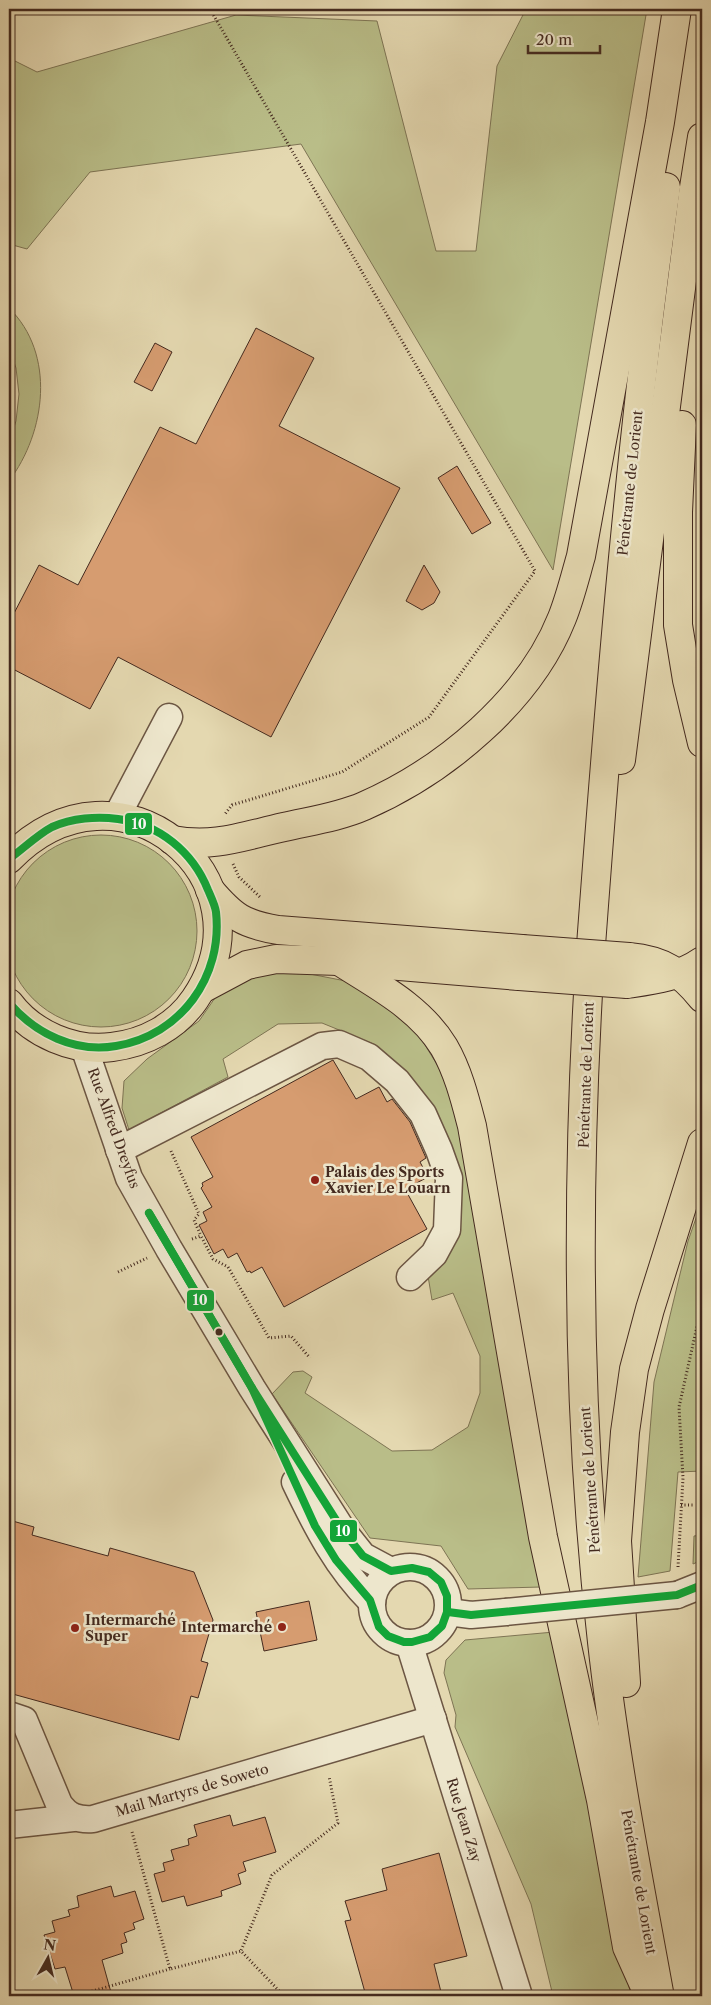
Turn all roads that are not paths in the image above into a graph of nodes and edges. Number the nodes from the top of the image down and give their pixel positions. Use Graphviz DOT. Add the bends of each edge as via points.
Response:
graph roads {
  1 [pos="676,9"];
  2 [pos="691,9"];
  3 [pos="702,137"];
  4 [pos="702,274"];
  5 [pos="169,717"];
  6 [pos="702,743"];
  7 [pos="117,816"];
  8 [pos="172,840"];
  9 [pos="14,847"];
  10 [pos="210,890"];
  11 [pos="590,959"];
  12 [pos="339,961"];
  13 [pos="691,967"];
  14 [pos="202,989"];
  15 [pos="702,998"];
  16 [pos="9,1003"];
  17 [pos="84,1047"];
  18 [pos="702,1143"];
  19 [pos="119,1150"];
  20 [pos="410,1277"];
  21 [pos="252,1388"];
  22 [pos="391,1571"];
  23 [pos="702,1585"];
  24 [pos="372,1602"];
  25 [pos="448,1612"];
  26 [pos="409,1643"];
  27 [pos="9,1715"];
  28 [pos="433,1719"];
  29 [pos="73,1818"];
  30 [pos="9,1825"];
  31 [pos="632,1844"];
  32 [pos="519,1996"];
  33 [pos="649,1996"];
  34 [pos="660,1996"];
  1 -- 8 [label="main road" via="660,122 581,556 562,618 533,672 466,743 433,769 362,806 221,842 196,844"];
  2 -- 11 [label="main road, Pénétrante de Lorient" via="645,338 609,698"];
  3 -- 11 [label="main road, Pénétrante de Lorient" via="631,695"];
  4 -- 6 [label="main road" via="680,444 678,625 686,680"];
  5 -- 7 [label="street"];
  7 -- 8 [label="main road" via="154,828"];
  7 -- 9 [label="main road" via="76,817 57,823"];
  8 -- 10 [label="main road" via="196,866"];
  10 -- 13 [label="main road, bridge" via="228,912 253,926 645,958"];
  10 -- 14 [label="main road" via="215,910 216,951"];
  11 -- 31 [label="main road, Pénétrante de Lorient" via="580,1287 588,1466 602,1642"];
  12 -- 13 [label="main road, bridge" via="627,984 664,979"];
  12 -- 14 [label="main road" via="276,959 247,965"];
  12 -- 33 [label="main road" via="404,1003 424,1022 444,1047 461,1084 472,1126 542,1537 601,1800 627,1947"];
  13 -- 15 [label="main road"];
  14 -- 17 [label="main road" via="177,1020 143,1040 111,1047"];
  16 -- 17 [label="main road" via="28,1023 46,1035"];
  17 -- 19 [label="street, Rue Alfred Dreyfus"];
  18 -- 31 [label="main road" via="634,1370 625,1432 617,1541 621,1642 631,1736"];
  19 -- 20 [label="street" via="322,1046 339,1044 368,1058 397,1081 422,1114 449,1178 447,1230 434,1254"];
  19 -- 21 [label="street, Rue Alfred Dreyfus" via="129,1178"];
  21 -- 22 [label="street, Rue Alfred Dreyfus" via="343,1531 363,1556"];
  21 -- 24 [label="street, Rue Alfred Dreyfus" via="325,1544 356,1587"];
  22 -- 24 [label="street" via="374,1590"];
  22 -- 25 [label="street" via="403,1567 427,1570 444,1588"];
  23 -- 25 [label="street, bridge" via="676,1595 471,1615"];
  24 -- 26 [label="street" via="374,1618 382,1630 394,1640"];
  25 -- 26 [label="street" via="434,1634 422,1641"];
  26 -- 28 [label="street, Rue Jean Zay"];
  27 -- 29 [label="street" via="24,1720 59,1804"];
  28 -- 29 [label="street, Mail Martyrs de Soweto" via="93,1819"];
  28 -- 32 [label="street, Rue Jean Zay"];
  29 -- 30 [label="street, Mail Martyrs de Soweto"];
  31 -- 34 [label="main road, Pénétrante de Lorient"];
}
